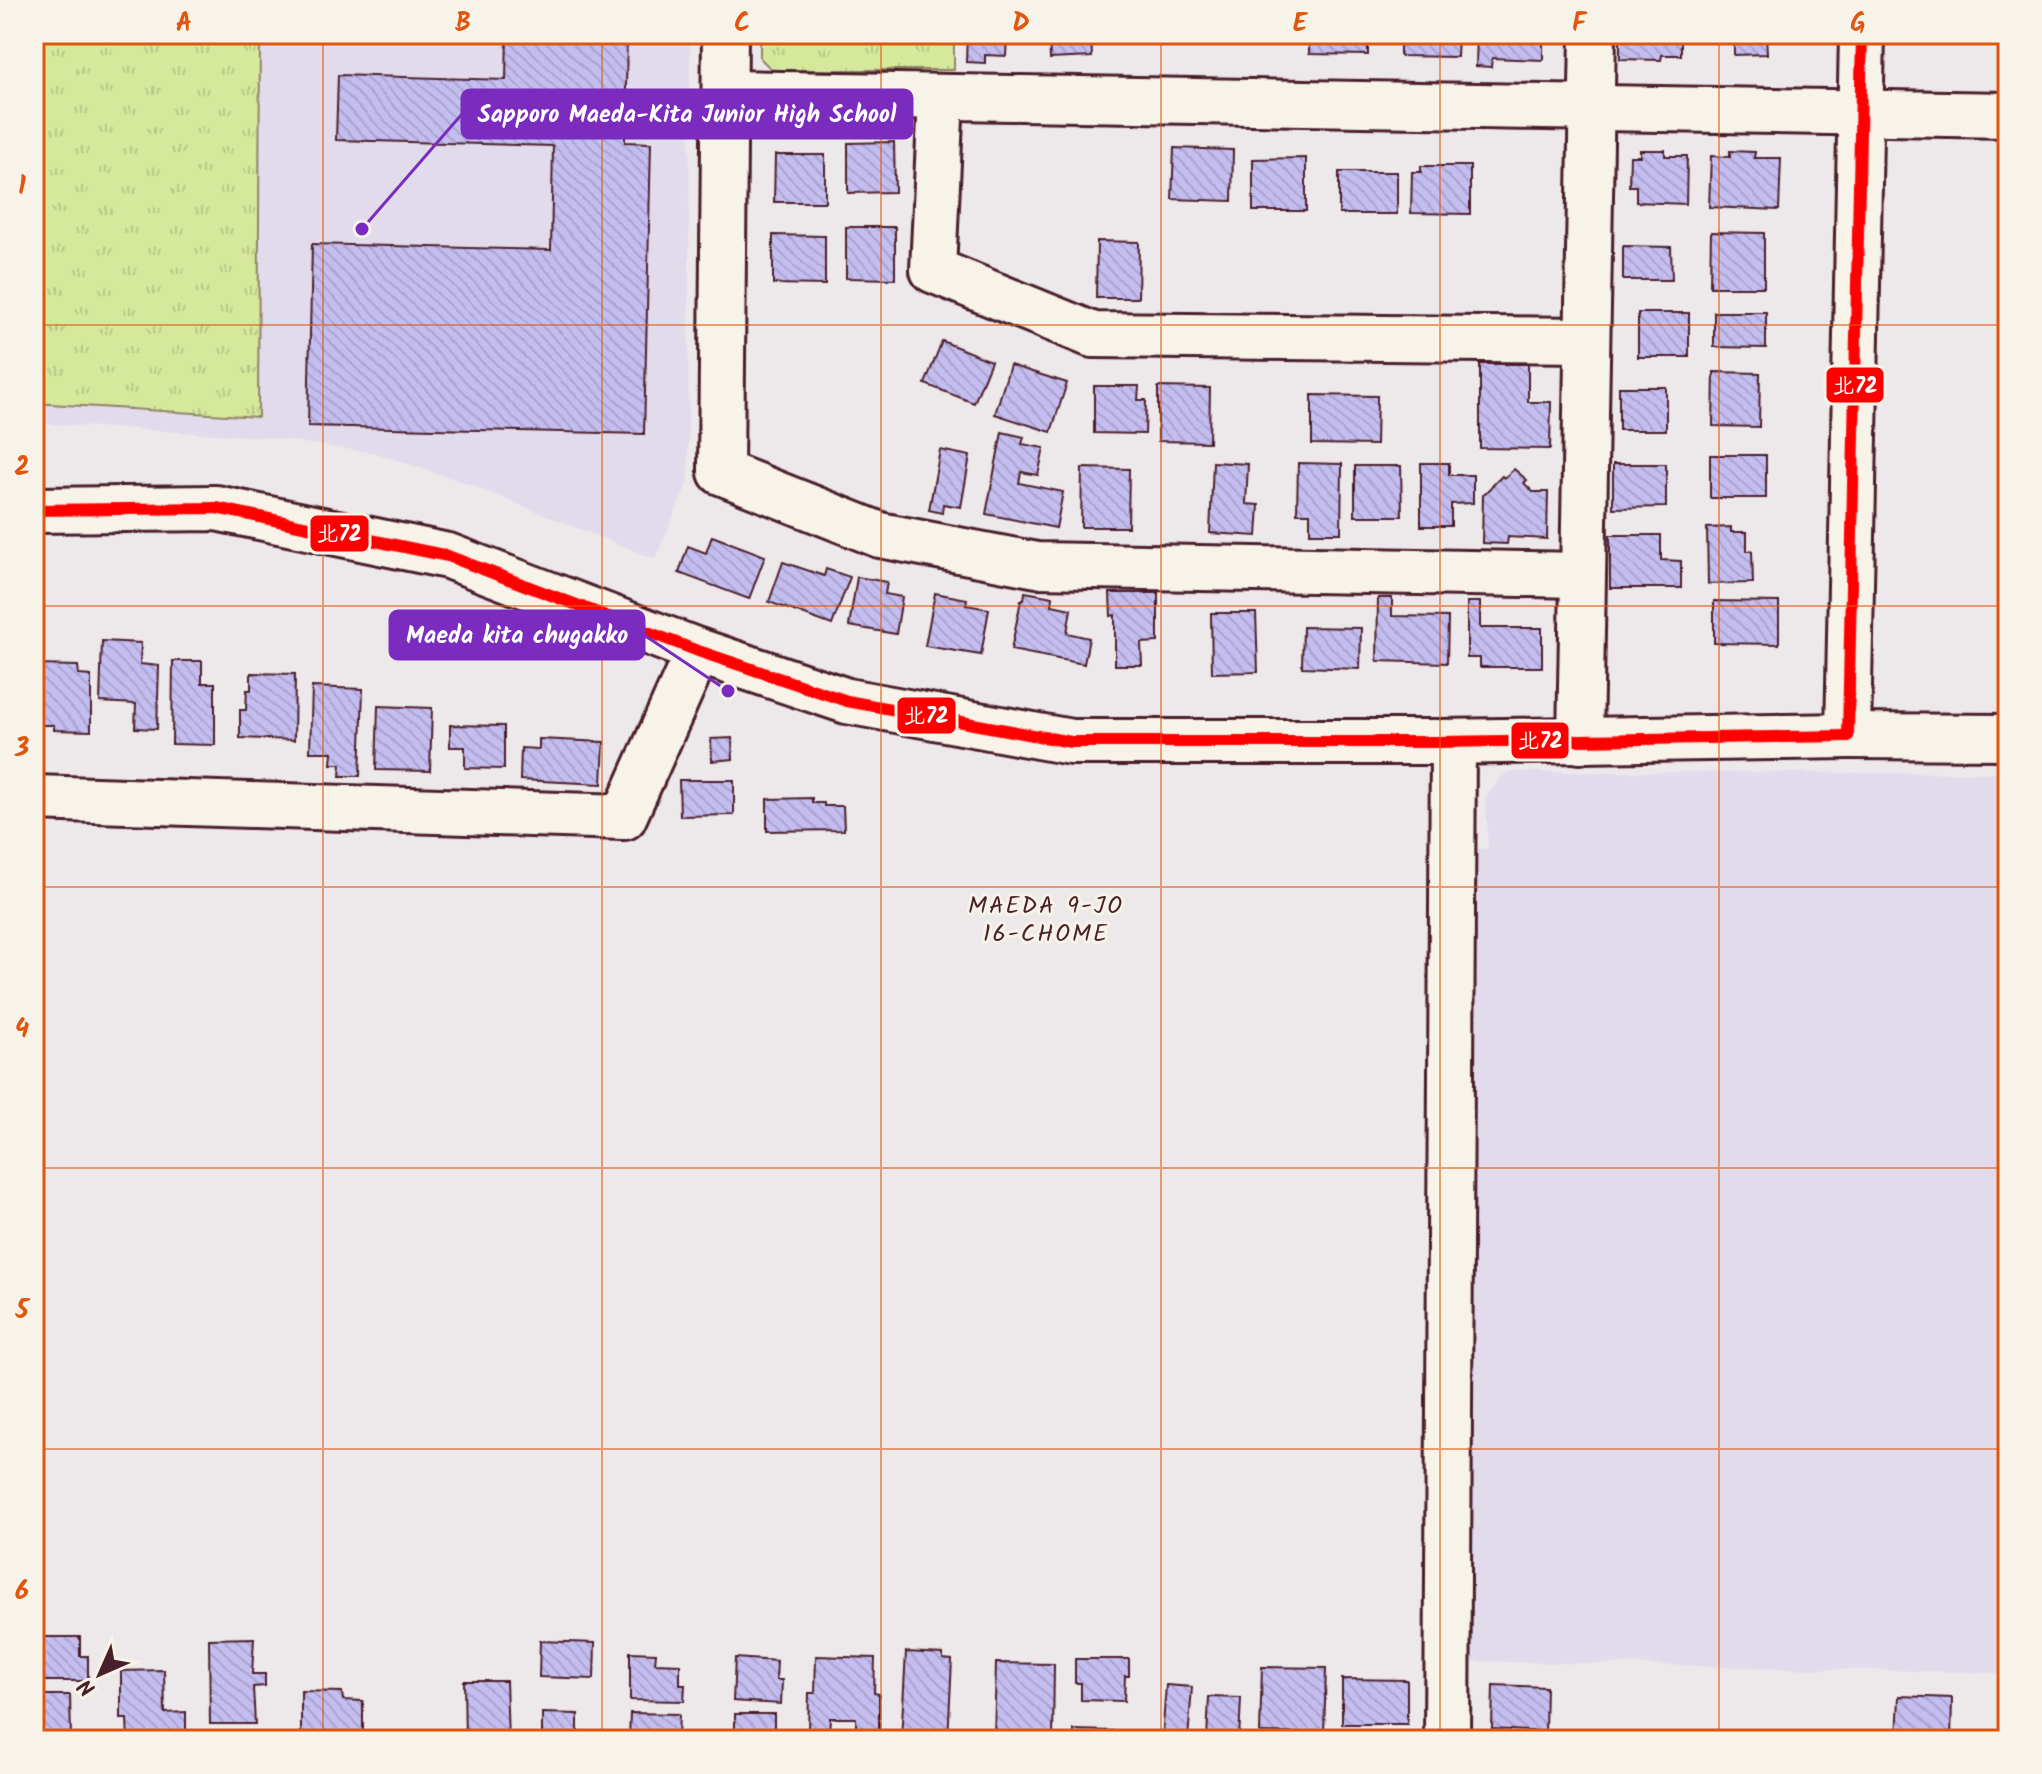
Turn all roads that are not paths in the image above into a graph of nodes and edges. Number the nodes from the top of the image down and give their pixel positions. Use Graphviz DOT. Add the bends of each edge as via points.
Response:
graph roads {
  1 [pos="725,34"];
  2 [pos="1593,34"];
  3 [pos="1862,34"];
  4 [pos="725,93"];
  5 [pos="941,97"];
  6 [pos="1592,107"];
  7 [pos="1862,112"];
  8 [pos="2008,115"];
  9 [pos="1587,340"];
  10 [pos="34,510"];
  11 [pos="1582,575"];
  12 [pos="698,651"];
  13 [pos="1848,736"];
  14 [pos="2008,737"];
  15 [pos="1580,741"];
  16 [pos="1453,742"];
  17 [pos="34,798"];
  18 [pos="1447,1740"];
  1 -- 4 [label="street"];
  2 -- 6 [label="street"];
  3 -- 7 [label="street"];
  4 -- 5 [label="street"];
  4 -- 11 [label="street" via="721,472 880,535 1037,565"];
  5 -- 6 [label="street"];
  5 -- 9 [label="street" via="933,270 1093,335"];
  6 -- 7 [label="street"];
  6 -- 9 [label="street"];
  7 -- 8 [label="street"];
  7 -- 13 [label="street"];
  9 -- 11 [label="street"];
  10 -- 12 [label="street" via="216,508 448,556"];
  11 -- 15 [label="street"];
  12 -- 16 [label="street" via="847,701 1071,742"];
  12 -- 17 [label="street" via="624,817"];
  13 -- 14 [label="street"];
  13 -- 15 [label="street"];
  15 -- 16 [label="street"];
  16 -- 18 [label="street"];
}
